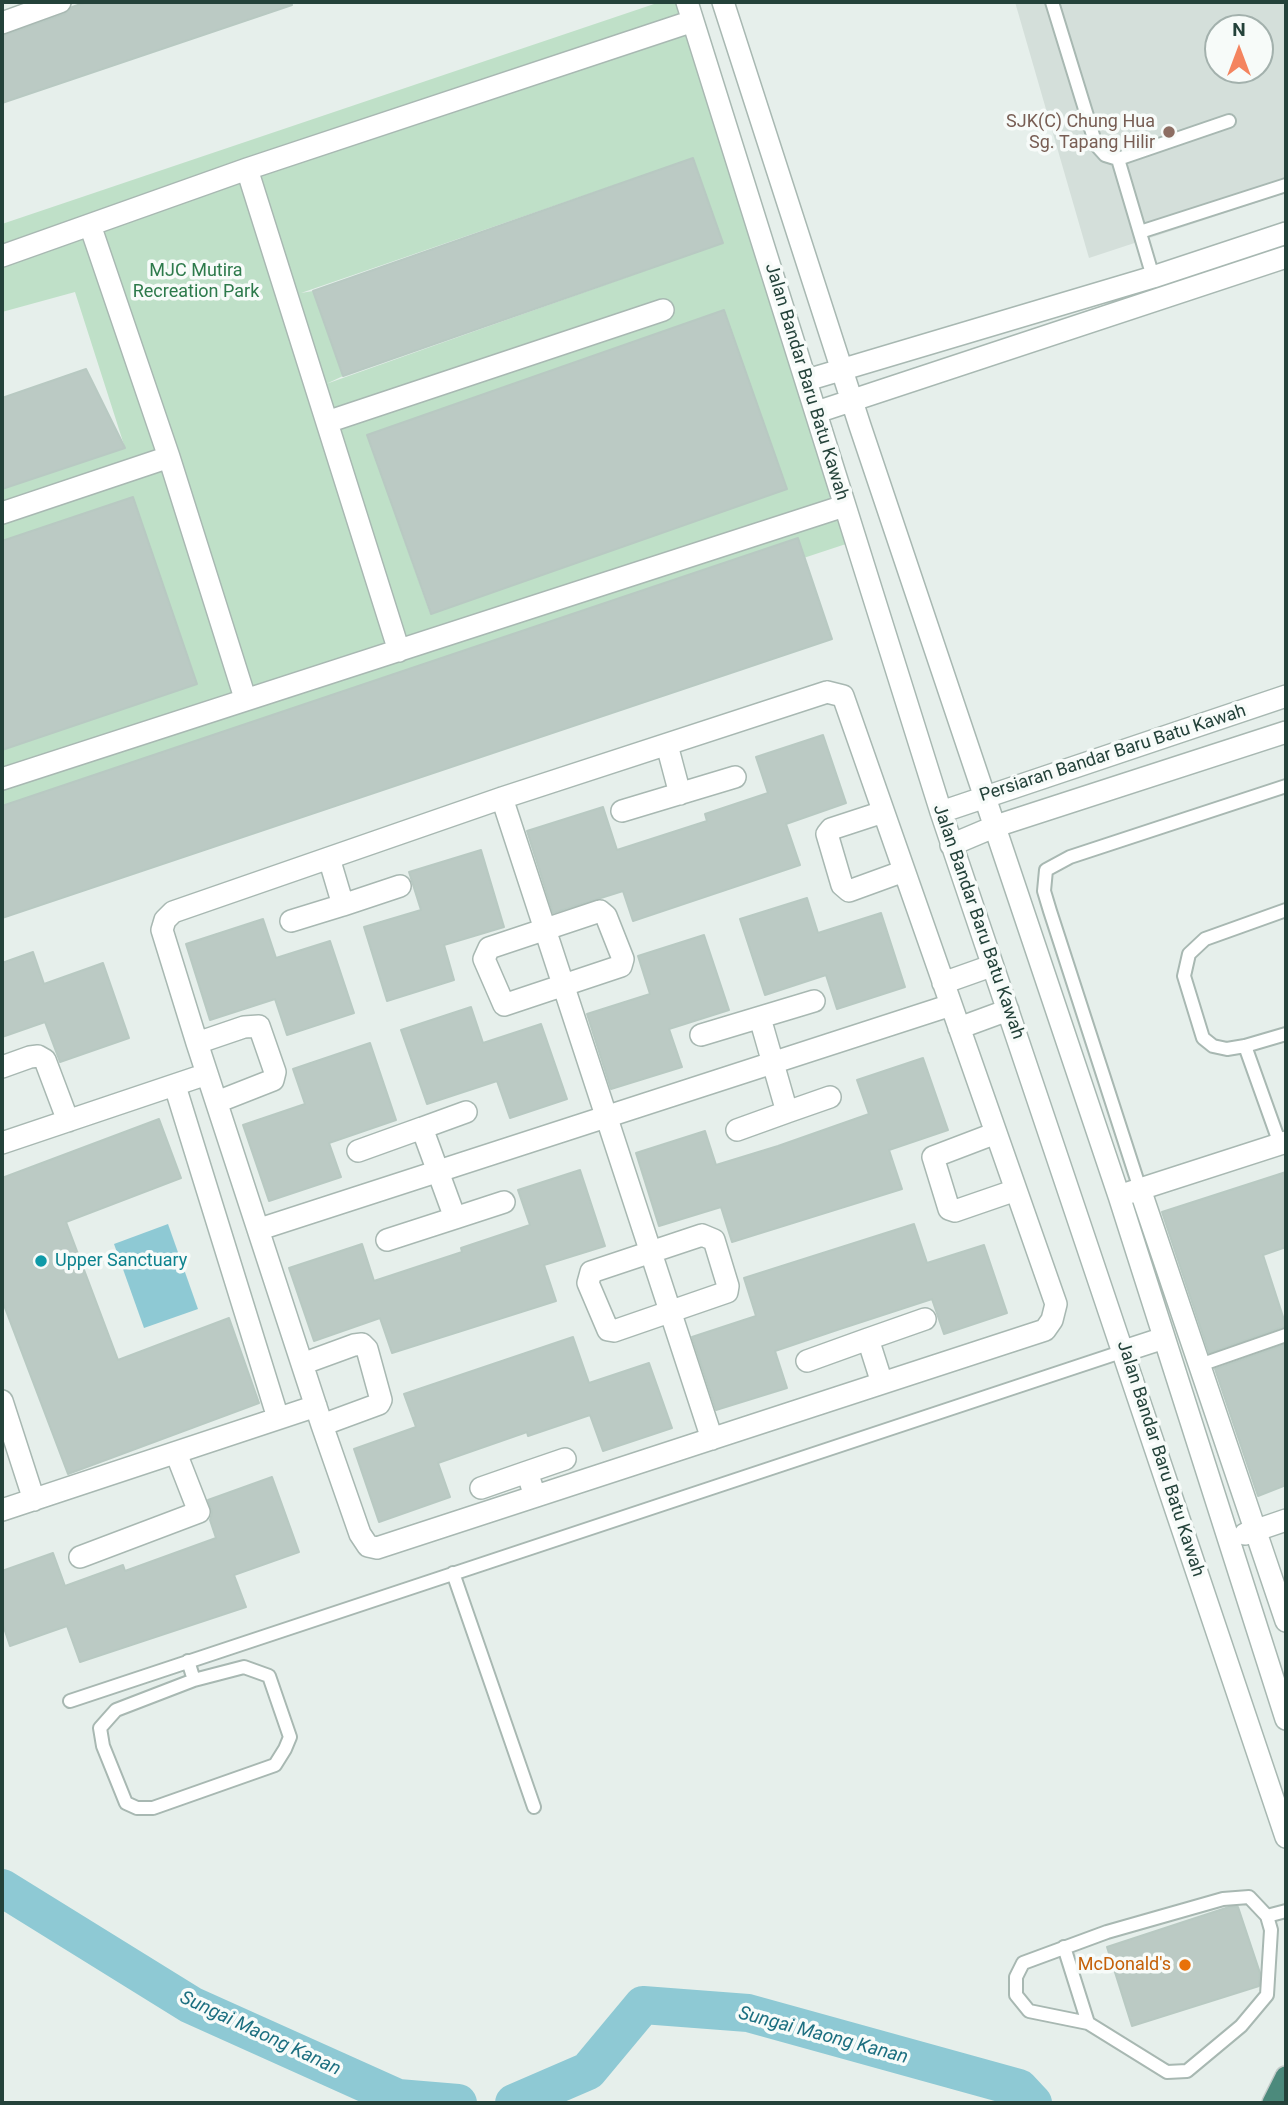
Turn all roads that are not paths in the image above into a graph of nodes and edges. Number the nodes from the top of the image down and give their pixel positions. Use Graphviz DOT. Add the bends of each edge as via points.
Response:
graph roads {
  1 [pos="60,2"];
  2 [pos="723,2"];
  3 [pos="1052,2"];
  4 [pos="690,11"];
  5 [pos="2,23"];
  6 [pos="1228,121"];
  7 [pos="1118,159"];
  8 [pos="247,169"];
  9 [pos="1286,185"];
  10 [pos="90,225"];
  11 [pos="1140,232"];
  12 [pos="1286,233"];
  13 [pos="2,256"];
  14 [pos="1286,257"];
  15 [pos="1153,277"];
  16 [pos="663,310"];
  17 [pos="842,369"];
  18 [pos="807,380"];
  19 [pos="852,398"];
  20 [pos="817,412"];
  21 [pos="327,422"];
  22 [pos="169,457"];
  23 [pos="844,506"];
  24 [pos="2,513"];
  25 [pos="399,651"];
  26 [pos="1286,696"];
  27 [pos="245,698"];
  28 [pos="1286,732"];
  29 [pos="667,745"];
  30 [pos="735,777"];
  31 [pos="2,779"];
  32 [pos="1286,786"];
  33 [pos="680,794"];
  34 [pos="986,795"];
  35 [pos="502,798"];
  36 [pos="622,811"];
  37 [pos="883,812"];
  38 [pos="940,812"];
  39 [pos="996,827"];
  40 [pos="951,845"];
  41 [pos="329,858"];
  42 [pos="904,871"];
  43 [pos="400,886"];
  44 [pos="343,905"];
  45 [pos="1286,911"];
  46 [pos="291,921"];
  47 [pos="544,928"];
  48 [pos="991,966"];
  49 [pos="943,983"];
  50 [pos="564,986"];
  51 [pos="814,1001"];
  52 [pos="951,1005"];
  53 [pos="1008,1010"];
  54 [pos="760,1017"];
  55 [pos="959,1028"];
  56 [pos="1286,1034"];
  57 [pos="702,1035"];
  58 [pos="197,1043"];
  59 [pos="1245,1046"];
  60 [pos="773,1064"];
  61 [pos="2,1067"];
  62 [pos="207,1074"];
  63 [pos="175,1086"];
  64 [pos="830,1097"];
  65 [pos="217,1102"];
  66 [pos="466,1112"];
  67 [pos="788,1112"];
  68 [pos="607,1119"];
  69 [pos="68,1121"];
  70 [pos="422,1128"];
  71 [pos="737,1130"];
  72 [pos="996,1133"];
  73 [pos="2,1143"];
  74 [pos="1283,1143"];
  75 [pos="358,1151"];
  76 [pos="439,1172"];
  77 [pos="1140,1189"];
  78 [pos="1016,1190"];
  79 [pos="1119,1196"];
  80 [pos="504,1202"];
  81 [pos="455,1217"];
  82 [pos="260,1229"];
  83 [pos="387,1240"];
  84 [pos="651,1252"];
  85 [pos="670,1312"];
  86 [pos="925,1319"];
  87 [pos="1286,1335"];
  88 [pos="1164,1338"];
  89 [pos="868,1339"];
  90 [pos="1124,1351"];
  91 [pos="807,1361"];
  92 [pos="302,1364"];
  93 [pos="1200,1365"];
  94 [pos="882,1383"];
  95 [pos="2,1401"];
  96 [pos="319,1415"];
  97 [pos="278,1418"];
  98 [pos="712,1438"];
  99 [pos="176,1453"];
  100 [pos="565,1459"];
  101 [pos="527,1472"];
  102 [pos="481,1488"];
  103 [pos="535,1496"];
  104 [pos="34,1500"];
  105 [pos="2,1510"];
  106 [pos="1286,1520"];
  107 [pos="1256,1530"];
  108 [pos="1228,1539"];
  109 [pos="80,1558"];
  110 [pos="453,1573"];
  111 [pos="1286,1621"];
  112 [pos="188,1661"];
  113 [pos="194,1680"];
  114 [pos="70,1700"];
  115 [pos="1286,1719"];
  116 [pos="534,1807"];
  117 [pos="1286,1837"];
  118 [pos="1286,1911"];
  119 [pos="1267,1916"];
  120 [pos="1064,1947"];
  121 [pos="1088,2023"];
  122 [pos="1286,2077"];
  123 [pos="1273,2103"];
  1 -- 5 [label="street"];
  2 -- 17 [label="street, Jalan Bandar Baru Batu Kawah"];
  3 -- 7 [label="lane" via="1096,145 1105,155"];
  4 -- 8 [label="street"];
  4 -- 18 [label="street, Jalan Bandar Baru Batu Kawah"];
  6 -- 7 [label="lane"];
  7 -- 11 [label="lane"];
  8 -- 10 [label="street"];
  8 -- 21 [label="street"];
  9 -- 11 [label="lane"];
  10 -- 13 [label="street"];
  10 -- 22 [label="street"];
  11 -- 15 [label="lane"];
  12 -- 15 [label="street"];
  14 -- 19 [label="street"];
  15 -- 17 [label="street"];
  16 -- 21 [label="street"];
  17 -- 18 [label="street"];
  17 -- 19 [label="street, Jalan Bandar Baru Batu Kawah"];
  18 -- 20 [label="street, Jalan Bandar Baru Batu Kawah"];
  19 -- 20 [label="street"];
  19 -- 34 [label="street, Jalan Bandar Baru Batu Kawah"];
  20 -- 23 [label="street, Jalan Bandar Baru Batu Kawah"];
  21 -- 25 [label="street"];
  22 -- 24 [label="street"];
  22 -- 27 [label="street"];
  23 -- 25 [label="street"];
  23 -- 38 [label="street, Jalan Bandar Baru Batu Kawah"];
  25 -- 27 [label="street"];
  26 -- 34 [label="street, Persiaran Bandar Baru Batu Kawah"];
  27 -- 31 [label="street"];
  28 -- 39 [label="street, Persiaran Bandar Baru Batu Kawah"];
  29 -- 33 [label="street"];
  29 -- 35 [label="street"];
  29 -- 37 [label="street" via="835,692 843,696"];
  30 -- 33 [label="street"];
  32 -- 77 [label="lane" via="1070,857 1046,870 1044,891"];
  33 -- 36 [label="street"];
  34 -- 38 [label="street, Persiaran Bandar Baru Batu Kawah"];
  34 -- 39 [label="street, Jalan Bandar Baru Batu Kawah"];
  35 -- 41 [label="street"];
  35 -- 47 [label="street"];
  37 -- 42 [label="street"];
  37 -- 42 [label="street" via="827,834 842,885 849,891"];
  38 -- 40 [label="street, Jalan Bandar Baru Batu Kawah"];
  39 -- 40 [label="street, Persiaran Bandar Baru Batu Kawah"];
  39 -- 79 [label="street, Jalan Bandar Baru Batu Kawah"];
  40 -- 48 [label="street, Jalan Bandar Baru Batu Kawah"];
  41 -- 44 [label="street"];
  41 -- 58 [label="street" via="173,912 165,920 162,930"];
  42 -- 49 [label="street"];
  43 -- 44 [label="street"];
  44 -- 46 [label="street"];
  45 -- 59 [label="lane" via="1205,939 1189,954 1184,976 1203,1038 1227,1049"];
  47 -- 50 [label="street"];
  47 -- 50 [label="street" via="600,911 606,915 623,959 621,966"];
  47 -- 50 [label="street" via="489,948 484,959 504,1005"];
  48 -- 49 [label="street"];
  48 -- 53 [label="street, Jalan Bandar Baru Batu Kawah"];
  49 -- 52 [label="street"];
  50 -- 68 [label="street"];
  51 -- 54 [label="street"];
  52 -- 55 [label="street"];
  52 -- 60 [label="street"];
  53 -- 55 [label="street"];
  53 -- 90 [label="street, Jalan Bandar Baru Batu Kawah"];
  54 -- 57 [label="street"];
  54 -- 60 [label="street"];
  55 -- 72 [label="street"];
  56 -- 59 [label="lane"];
  58 -- 62 [label="street"];
  58 -- 65 [label="street" via="259,1026 275,1072 273,1080"];
  59 -- 74 [label="lane"];
  60 -- 67 [label="street"];
  60 -- 68 [label="street"];
  61 -- 69 [label="street" via="30,1057 45,1060"];
  62 -- 63 [label="street"];
  62 -- 65 [label="street"];
  63 -- 69 [label="street"];
  63 -- 97 [label="street"];
  64 -- 67 [label="street"];
  65 -- 82 [label="street"];
  66 -- 70 [label="street"];
  67 -- 71 [label="street"];
  68 -- 76 [label="street"];
  68 -- 84 [label="street"];
  69 -- 73 [label="street"];
  70 -- 75 [label="street"];
  70 -- 76 [label="street"];
  72 -- 78 [label="street"];
  72 -- 78 [label="street" via="933,1157 949,1209 955,1211"];
  74 -- 77 [label="street"];
  76 -- 81 [label="street"];
  76 -- 82 [label="street"];
  77 -- 79 [label="street"];
  77 -- 93 [label="street"];
  78 -- 94 [label="street" via="1056,1304 1045,1330"];
  79 -- 88 [label="street, Jalan Bandar Baru Batu Kawah"];
  80 -- 81 [label="street"];
  81 -- 83 [label="street"];
  82 -- 92 [label="street"];
  84 -- 85 [label="street"];
  84 -- 85 [label="street" via="702,1235 714,1240 727,1292"];
  84 -- 85 [label="street" via="591,1272 588,1283 608,1330"];
  85 -- 98 [label="street"];
  86 -- 89 [label="street"];
  87 -- 93 [label="lane"];
  88 -- 90 [label="street"];
  88 -- 108 [label="street, Jalan Bandar Baru Batu Kawah"];
  89 -- 91 [label="street"];
  89 -- 94 [label="street"];
  90 -- 110 [label="lane"];
  90 -- 117 [label="street, Jalan Bandar Baru Batu Kawah"];
  92 -- 96 [label="street"];
  92 -- 96 [label="street" via="354,1345 367,1349 379,1404"];
  93 -- 107 [label="street"];
  94 -- 98 [label="street"];
  95 -- 104 [label="street"];
  96 -- 97 [label="street"];
  96 -- 103 [label="street" via="368,1546 377,1548"];
  97 -- 99 [label="street"];
  98 -- 103 [label="street"];
  99 -- 104 [label="street"];
  99 -- 109 [label="street" via="199,1512"];
  100 -- 101 [label="street"];
  101 -- 102 [label="street"];
  101 -- 103 [label="street"];
  104 -- 105 [label="street"];
  106 -- 107 [label="street"];
  107 -- 108 [label="street"];
  107 -- 111 [label="street"];
  108 -- 115 [label="street, Jalan Bandar Baru Batu Kawah"];
  110 -- 112 [label="lane"];
  110 -- 116 [label="lane"];
  112 -- 113 [label="lane"];
  112 -- 114 [label="lane"];
  113 -- 113 [label="lane" via="244,1667 270,1676 290,1737 285,1749 275,1765 153,1808 126,1803 100,1728 116,1710"];
  118 -- 119 [label="lane"];
  119 -- 120 [label="lane" via="1249,1897 1223,1899"];
  119 -- 121 [label="lane" via="1271,1930 1267,1995 1241,2026 1187,2071 1167,2072"];
  120 -- 121 [label="lane"];
  120 -- 121 [label="lane" via="1023,1963 1016,1977 1016,1995 1029,2011"];
  122 -- 123 [label="highway"];
}
